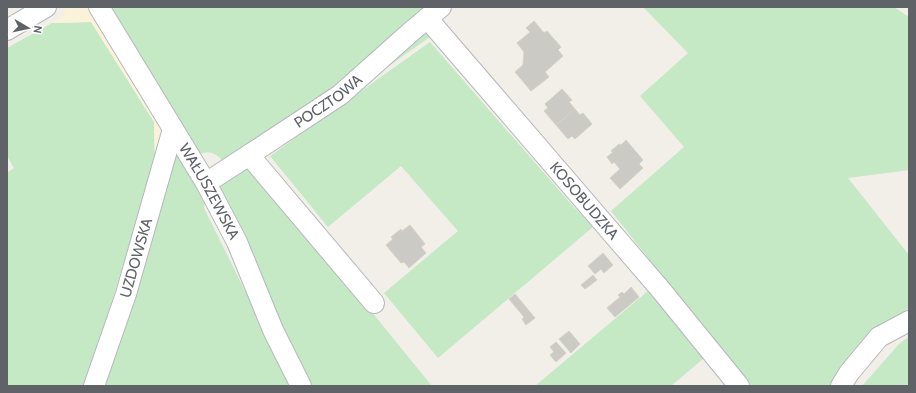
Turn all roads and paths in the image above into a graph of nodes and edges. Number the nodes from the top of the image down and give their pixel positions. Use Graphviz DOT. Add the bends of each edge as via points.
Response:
graph roads {
  1 [pos="46,7"];
  2 [pos="99,7"];
  3 [pos="434,13"];
  4 [pos="7,30"];
  5 [pos="173,129"];
  6 [pos="250,155"];
  7 [pos="206,183"];
  8 [pos="374,303"];
  9 [pos="909,320"];
  10 [pos="94,386"];
  11 [pos="301,386"];
  12 [pos="739,386"];
  13 [pos="841,386"];
  1 -- 4 [label="street"];
  2 -- 5 [label="street, WAŁUSZEWSKA"];
  3 -- 6 [label="street, POCZTOWA" via="340,95"];
  3 -- 12 [label="street, KOSOBUDZKA"];
  5 -- 7 [label="street, WAŁUSZEWSKA"];
  5 -- 10 [label="street, UZDOWSKA" via="126,294"];
  6 -- 7 [label="street, POCZTOWA"];
  6 -- 8 [label="street"];
  7 -- 11 [label="street, WAŁUSZEWSKA" via="237,242 273,330"];
  9 -- 13 [label="street" via="879,337"];
}
